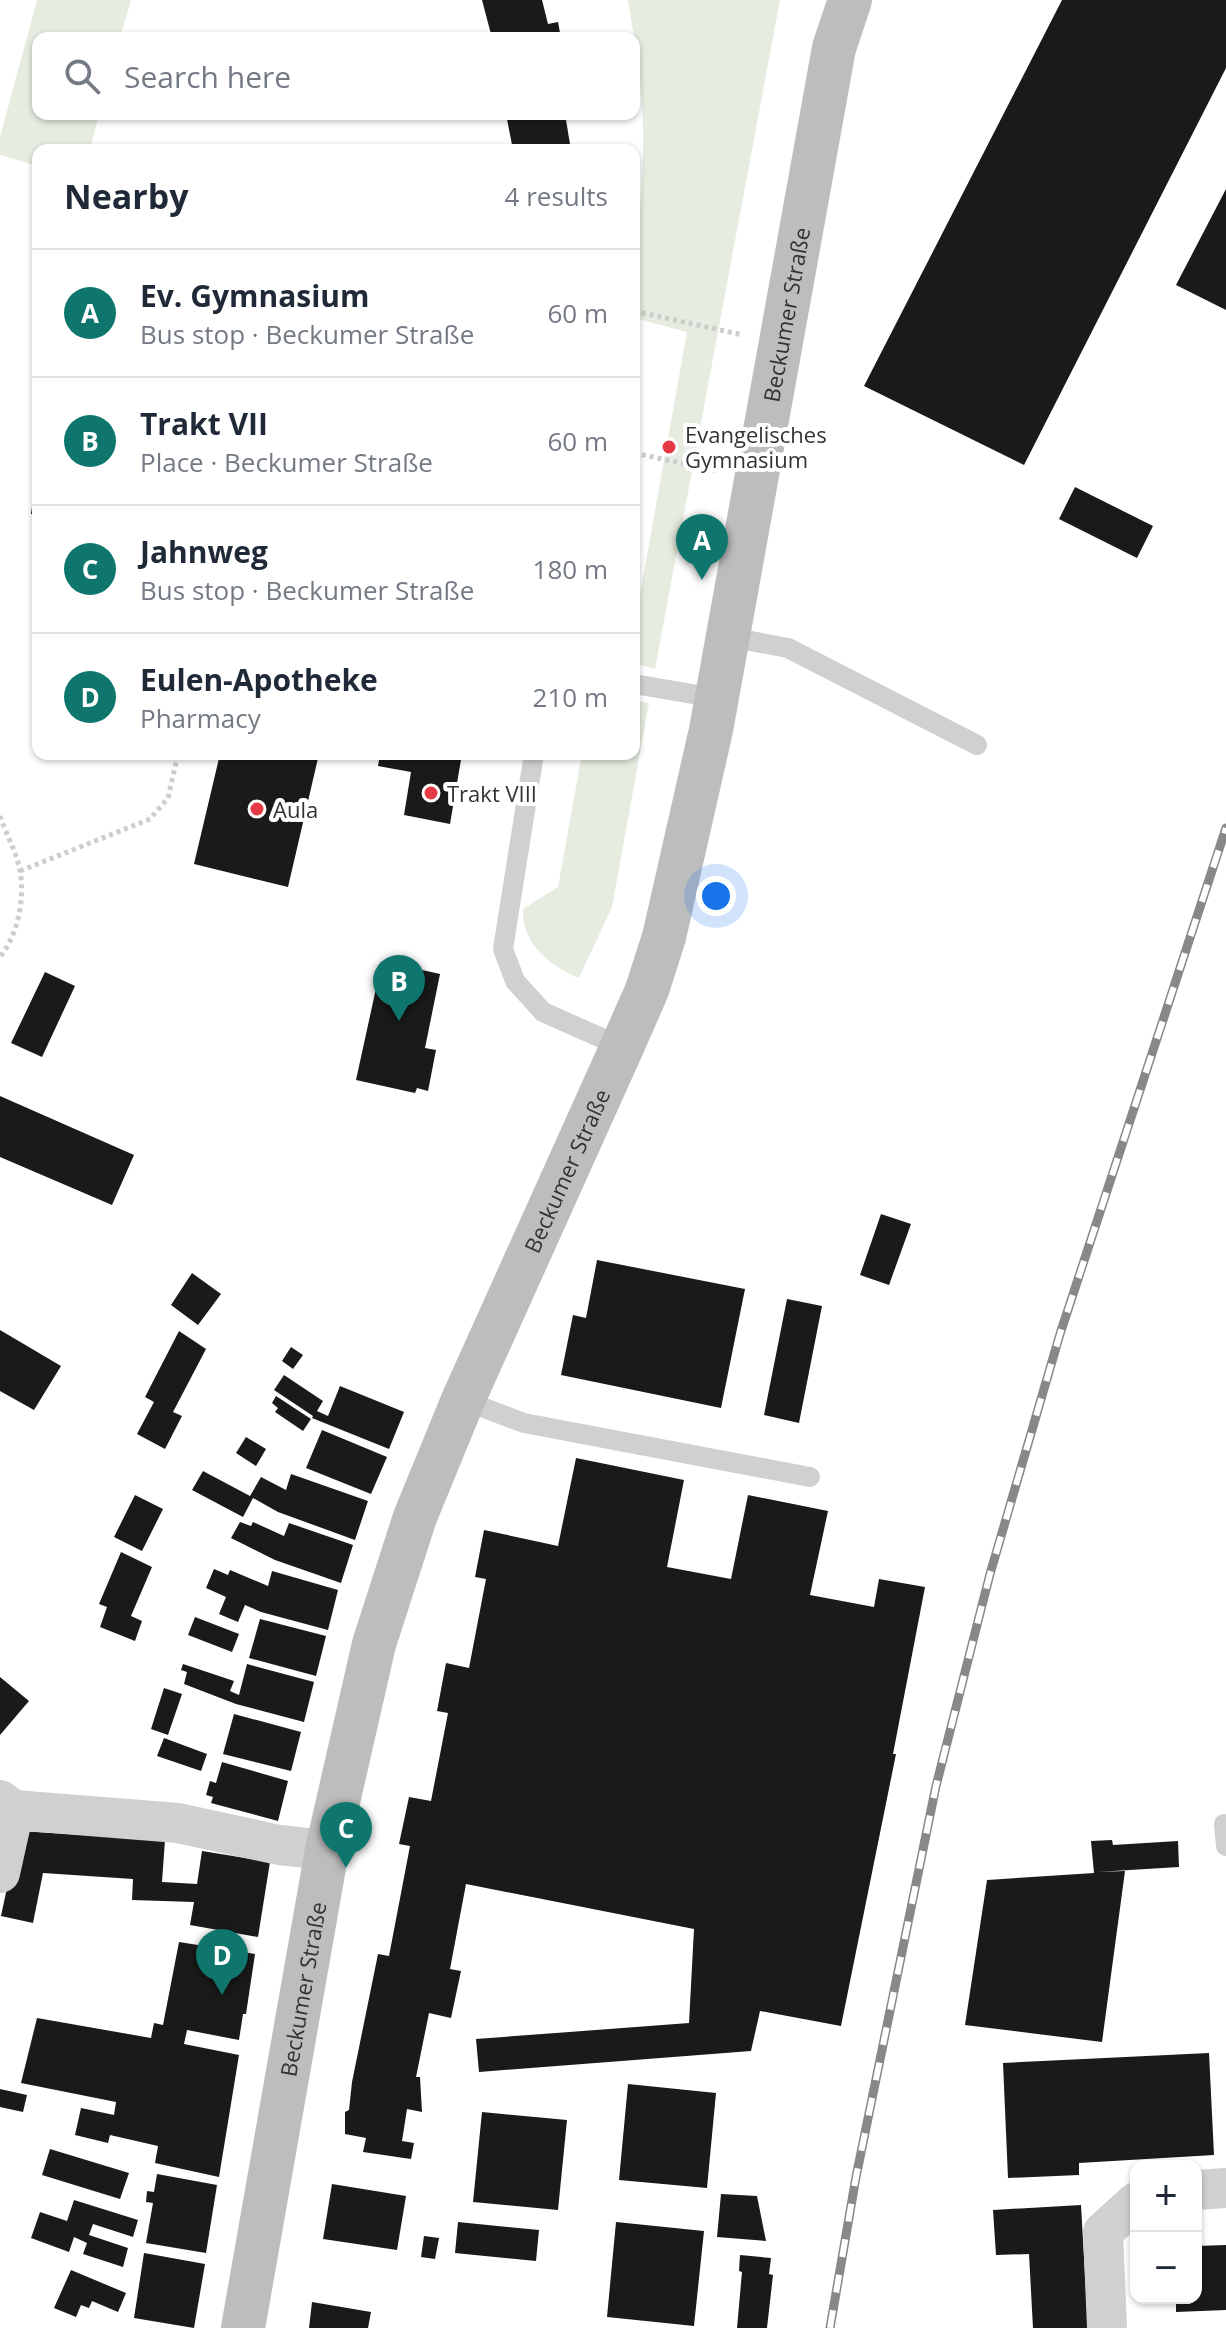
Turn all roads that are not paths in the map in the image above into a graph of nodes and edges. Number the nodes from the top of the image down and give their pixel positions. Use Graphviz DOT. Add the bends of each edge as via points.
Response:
graph roads {
  1 [pos="850,0"];
  2 [pos="729,637"];
  3 [pos="640,685"];
  4 [pos="716,698"];
  5 [pos="977,745"];
  6 [pos="533,760"];
  7 [pos="622,1047"];
  8 [pos="463,1400"];
  9 [pos="810,1477"];
  10 [pos="7,1805"];
  11 [pos="1224,1824"];
  12 [pos="1226,1846"];
  13 [pos="327,1850"];
  14 [pos="0,1873"];
  15 [pos="1226,2188"];
  16 [pos="1202,2190"];
  17 [pos="1130,2207"];
  18 [pos="243,2328"];
  19 [pos="1107,2328"];
  1 -- 2 [label="main road, Beckumer Straße" via="834,48"];
  2 -- 4 [label="main road, Beckumer Straße"];
  2 -- 5 [label="lane" via="788,648"];
  3 -- 4 [label="lane"];
  4 -- 7 [label="main road, Beckumer Straße" via="664,937"];
  6 -- 7 [label="lane" via="503,949 515,981 543,1012"];
  7 -- 8 [label="main road, Beckumer Straße"];
  8 -- 9 [label="lane" via="524,1423"];
  8 -- 13 [label="main road, Beckumer Straße" via="415,1517 374,1644"];
  10 -- 13 [label="street" via="178,1823"];
  10 -- 14 [label="street"];
  11 -- 12 [label="lane"];
  13 -- 18 [label="main road, Beckumer Straße"];
  15 -- 16 [label="street"];
  17 -- 19 [label="street" via="1103,2232"];
}
